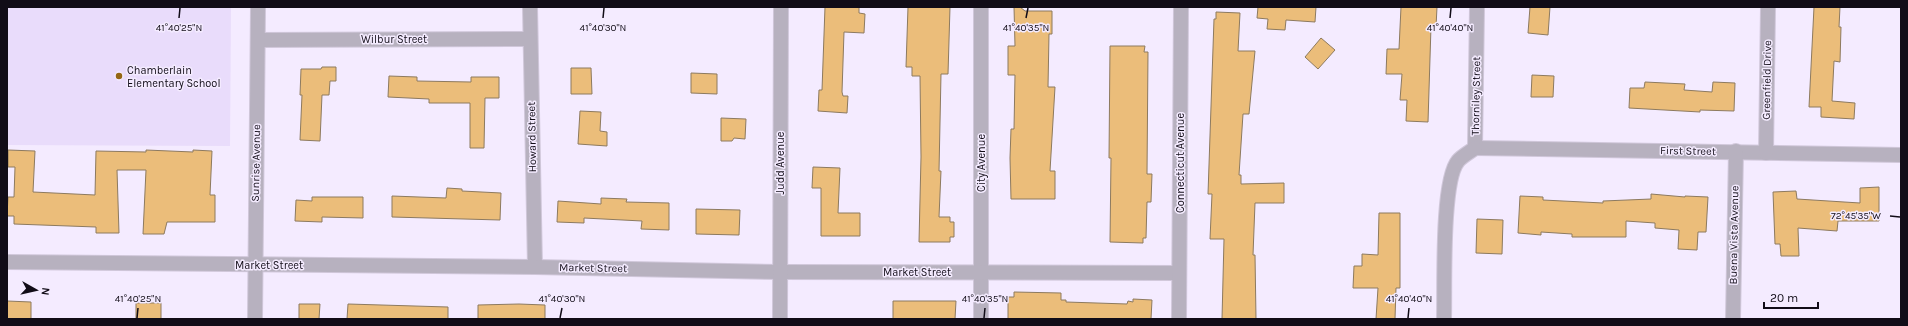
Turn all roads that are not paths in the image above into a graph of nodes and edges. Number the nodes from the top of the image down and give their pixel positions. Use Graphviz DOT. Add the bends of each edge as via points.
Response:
graph roads {
  1 [pos="258,7"];
  2 [pos="530,7"];
  3 [pos="781,7"];
  4 [pos="981,7"];
  5 [pos="1181,7"];
  6 [pos="1477,7"];
  7 [pos="1768,7"];
  8 [pos="530,39"];
  9 [pos="258,40"];
  10 [pos="1475,148"];
  11 [pos="1736,151"];
  12 [pos="1766,153"];
  13 [pos="1901,155"];
  14 [pos="7,262"];
  15 [pos="255,265"];
  16 [pos="535,266"];
  17 [pos="780,272"];
  18 [pos="981,272"];
  19 [pos="1179,272"];
  20 [pos="255,319"];
  21 [pos="780,319"];
  22 [pos="981,319"];
  23 [pos="1179,319"];
  24 [pos="1444,319"];
  25 [pos="1733,319"];
  1 -- 9 [label="street, Sunrise Avenue"];
  2 -- 8 [label="street, Howard Street"];
  3 -- 17 [label="street, Judd Avenue"];
  4 -- 18 [label="street, City Avenue"];
  5 -- 19 [label="street, Connecticut Avenue"];
  6 -- 10 [label="street, Thorniley Street"];
  7 -- 12 [label="street, Greenfield Drive"];
  8 -- 9 [label="street, Wilbur Street"];
  8 -- 16 [label="street, Howard Street"];
  9 -- 15 [label="street, Sunrise Avenue"];
  10 -- 11 [label="street, First Street"];
  10 -- 24 [label="street, Thorniley Street" via="1458,161 1451,177 1446,210"];
  11 -- 12 [label="street, First Street"];
  11 -- 25 [label="street, Buena Vista Avenue"];
  12 -- 13 [label="street, First Street"];
  14 -- 15 [label="street, Market Street"];
  15 -- 16 [label="street, Market Street"];
  15 -- 20 [label="street, Sunrise Avenue"];
  16 -- 17 [label="street, Market Street"];
  17 -- 18 [label="street, Market Street"];
  17 -- 21 [label="street, Judd Avenue"];
  18 -- 19 [label="street, Market Street"];
  18 -- 22 [label="street, City Avenue"];
  19 -- 23 [label="street, Connecticut Avenue"];
}
